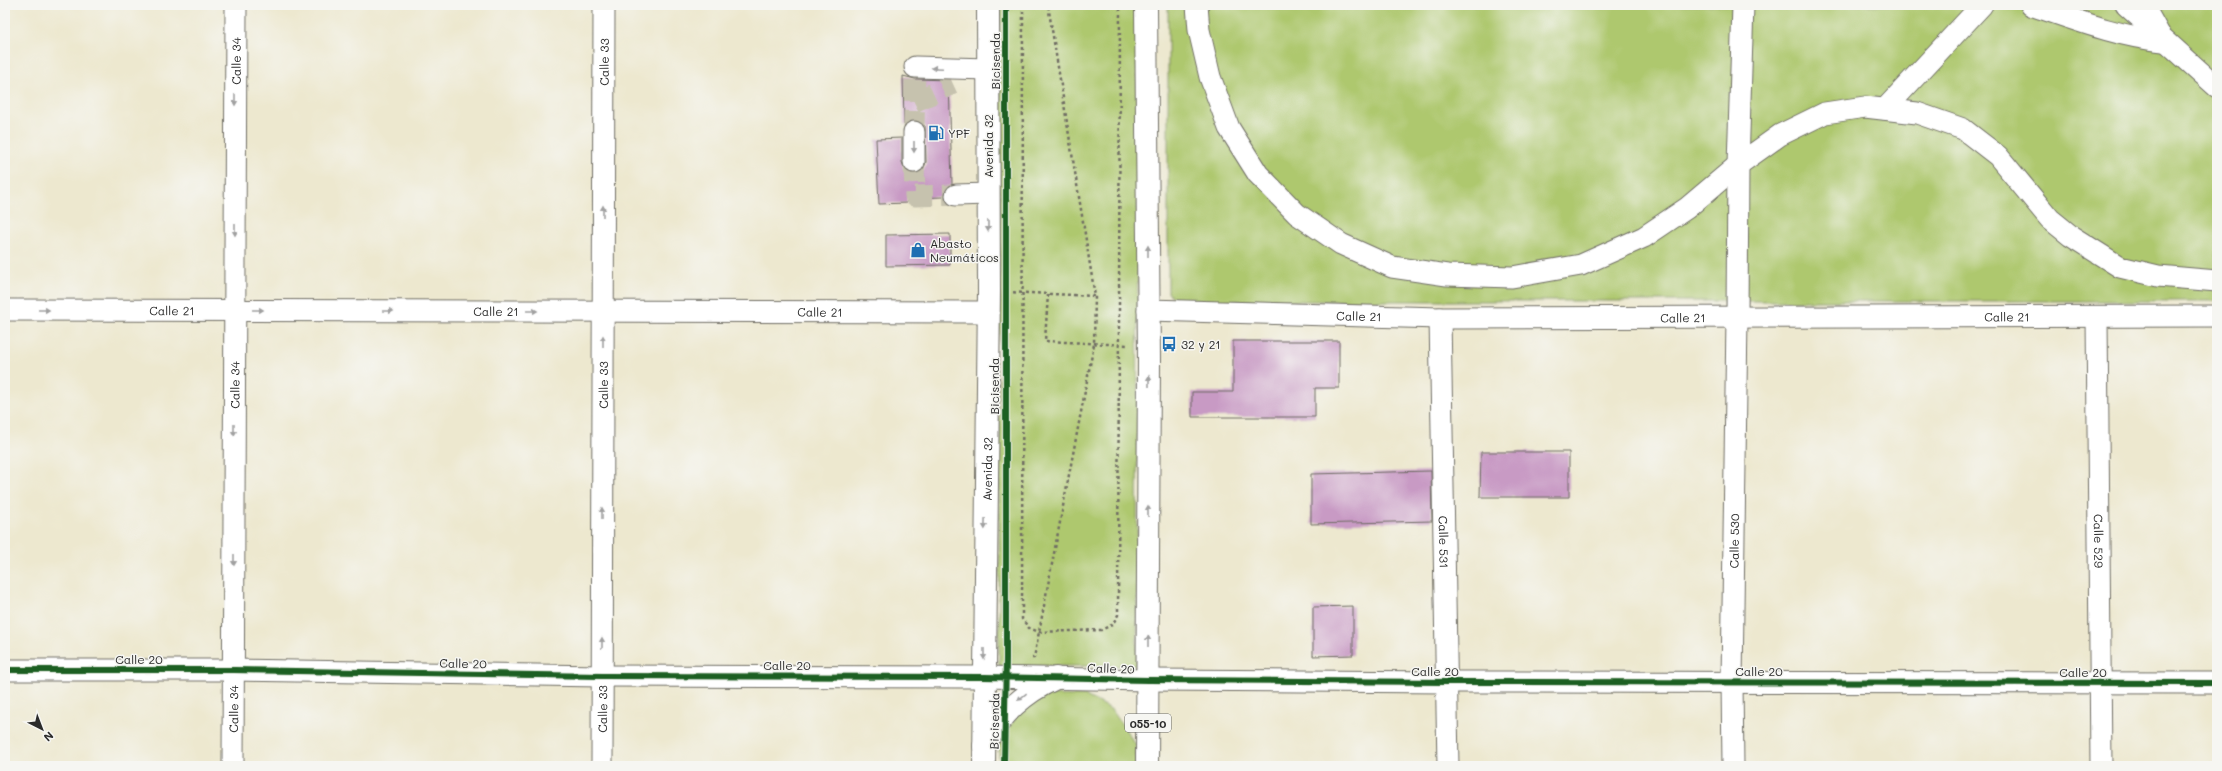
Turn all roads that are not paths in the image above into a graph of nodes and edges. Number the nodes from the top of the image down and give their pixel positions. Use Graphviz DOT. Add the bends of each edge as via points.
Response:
graph roads {
  1 [pos="236,5"];
  2 [pos="604,5"];
  3 [pos="988,5"];
  4 [pos="1146,5"];
  5 [pos="1197,5"];
  6 [pos="1743,5"];
  7 [pos="1982,5"];
  8 [pos="2031,5"];
  9 [pos="2126,5"];
  10 [pos="2143,5"];
  11 [pos="2164,41"];
  12 [pos="915,67"];
  13 [pos="988,69"];
  14 [pos="953,84"];
  15 [pos="2217,87"];
  16 [pos="1885,109"];
  17 [pos="914,132"];
  18 [pos="914,162"];
  19 [pos="1738,165"];
  20 [pos="988,194"];
  21 [pos="956,195"];
  22 [pos="2217,281"];
  23 [pos="998,296"];
  24 [pos="5,310"];
  25 [pos="235,310"];
  26 [pos="1148,310"];
  27 [pos="603,311"];
  28 [pos="2217,316"];
  29 [pos="1738,317"];
  30 [pos="2098,317"];
  31 [pos="1440,318"];
  32 [pos="5,670"];
  33 [pos="234,670"];
  34 [pos="602,676"];
  35 [pos="984,677"];
  36 [pos="1056,678"];
  37 [pos="1148,680"];
  38 [pos="1448,682"];
  39 [pos="1732,682"];
  40 [pos="2101,683"];
  41 [pos="2217,683"];
  42 [pos="984,756"];
  43 [pos="233,766"];
  44 [pos="602,766"];
  45 [pos="1147,766"];
  46 [pos="1448,766"];
  47 [pos="1733,766"];
  48 [pos="2101,766"];
  1 -- 25 [label="street, Calle 34, one-way"];
  27 -- 2 [label="street, Calle 33, one-way"];
  3 -- 13 [label="highway, Avenida 32"];
  26 -- 4 [label="highway, 055-10, one-way"];
  5 -- 19 [label="street" via="1199,30 1210,77 1229,128 1258,174 1297,214 1335,240 1392,267 1448,275 1512,277 1581,265 1644,237 1687,208"];
  6 -- 19 [label="street, Calle 530"];
  7 -- 16 [label="street"];
  8 -- 11 [label="street" via="2148,40"];
  9 -- 11 [label="street"];
  10 -- 11 [label="street"];
  11 -- 15 [label="street"];
  13 -- 12 [label="street, one-way"];
  13 -- 14 [label="street"];
  13 -- 20 [label="highway, Avenida 32"];
  16 -- 19 [label="street" via="1865,106 1825,113 1780,135"];
  16 -- 22 [label="street" via="1917,113 1963,129 1998,156 2050,219 2071,236 2120,267 2158,276"];
  17 -- 18 [label="street, one-way"];
  19 -- 29 [label="street, Calle 530"];
  20 -- 21 [label="street"];
  20 -- 23 [label="highway, Avenida 32, one-way"];
  23 -- 27 [label="street, Calle 21"];
  23 -- 35 [label="highway, Avenida 32, one-way"];
  24 -- 25 [label="street, Calle 21, one-way"];
  25 -- 27 [label="street, Calle 21, one-way"];
  25 -- 33 [label="street, Calle 34, one-way"];
  26 -- 31 [label="street, Calle 21"];
  37 -- 26 [label="highway, 055-10, one-way"];
  34 -- 27 [label="street, Calle 33, one-way"];
  28 -- 30 [label="street, Calle 21"];
  29 -- 30 [label="street, Calle 21"];
  29 -- 31 [label="street, Calle 21"];
  29 -- 39 [label="street, Calle 530"];
  30 -- 40 [label="street, Calle 529"];
  31 -- 38 [label="street, Calle 531"];
  32 -- 33 [label="street, Calle 20"];
  33 -- 34 [label="street, Calle 20"];
  33 -- 43 [label="street, Calle 34"];
  34 -- 35 [label="street, Calle 20"];
  34 -- 44 [label="street, Calle 33"];
  35 -- 36 [label="street, Calle 20"];
  35 -- 42 [label="highway, Avenida 32"];
  36 -- 37 [label="street, Calle 20"];
  36 -- 42 [label="highway, one-way" via="1041,684 1015,703 993,730"];
  37 -- 38 [label="street, Calle 20"];
  37 -- 45 [label="highway, 055-10"];
  38 -- 39 [label="street, Calle 20"];
  38 -- 46 [label="street, Calle 531"];
  39 -- 40 [label="street, Calle 20"];
  39 -- 47 [label="street, Calle 530"];
  40 -- 41 [label="street, Calle 20"];
  40 -- 48 [label="street, Calle 529"];
}
